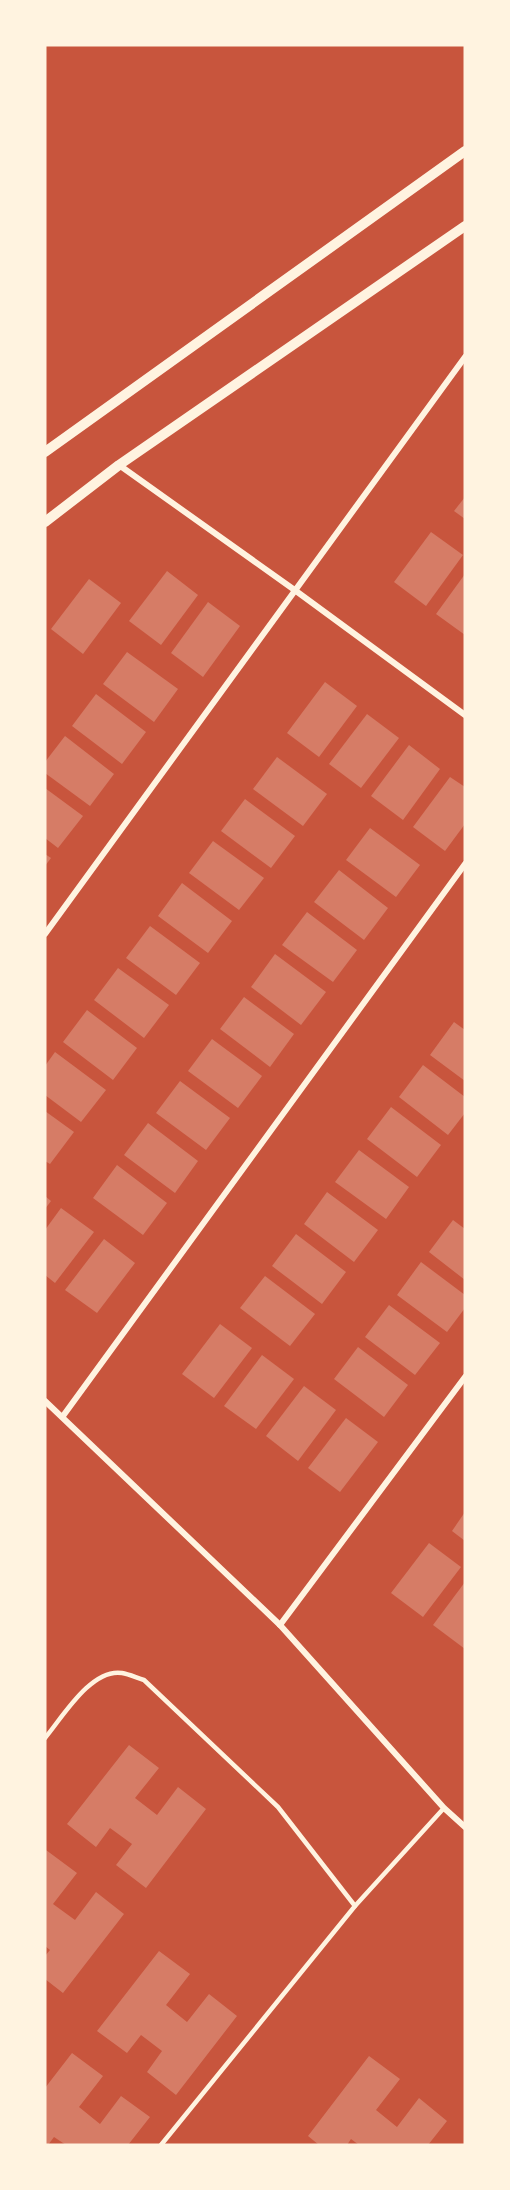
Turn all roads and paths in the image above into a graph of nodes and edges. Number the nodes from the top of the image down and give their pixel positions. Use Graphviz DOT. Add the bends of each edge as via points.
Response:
graph roads {
  1 [pos="465,151"];
  2 [pos="465,225"];
  3 [pos="465,357"];
  4 [pos="45,452"];
  5 [pos="118,465"];
  6 [pos="45,522"];
  7 [pos="296,591"];
  8 [pos="465,716"];
  9 [pos="465,864"];
  10 [pos="45,934"];
  11 [pos="465,1377"];
  12 [pos="45,1401"];
  13 [pos="63,1416"];
  14 [pos="280,1625"];
  15 [pos="45,1738"];
  16 [pos="444,1808"];
  17 [pos="465,1827"];
  18 [pos="355,1906"];
  19 [pos="161,2145"];
  1 -- 4 [label="street"];
  2 -- 5 [label="street"];
  3 -- 7 [label="street"];
  5 -- 6 [label="street"];
  5 -- 7 [label="street"];
  7 -- 8 [label="street"];
  7 -- 10 [label="street"];
  9 -- 13 [label="street"];
  11 -- 14 [label="street"];
  12 -- 13 [label="street"];
  13 -- 14 [label="street"];
  14 -- 16 [label="street"];
  15 -- 18 [label="lane" via="84,1690 102,1675 121,1672 144,1680 278,1807"];
  16 -- 17 [label="street"];
  16 -- 18 [label="lane"];
  18 -- 19 [label="lane"];
}
